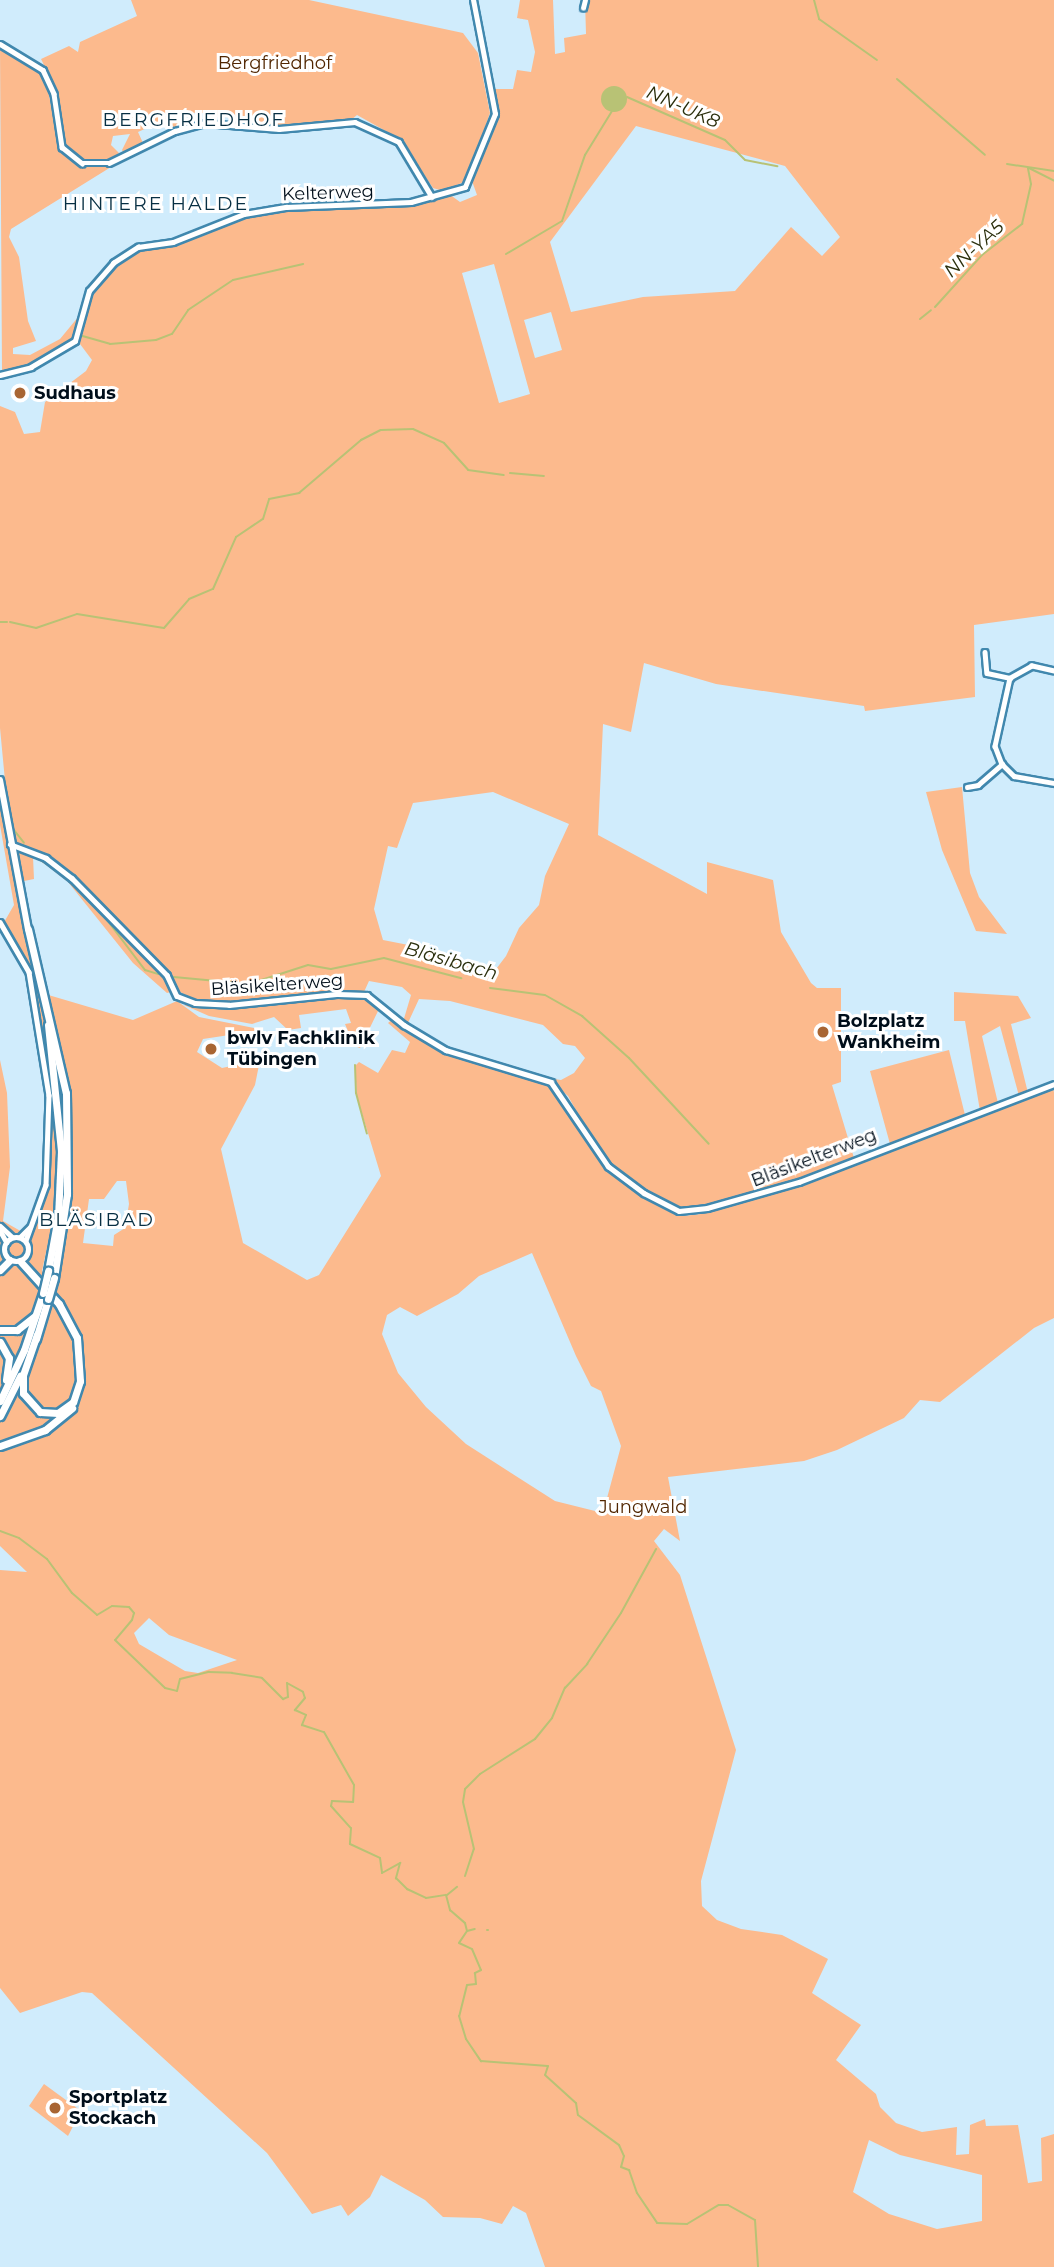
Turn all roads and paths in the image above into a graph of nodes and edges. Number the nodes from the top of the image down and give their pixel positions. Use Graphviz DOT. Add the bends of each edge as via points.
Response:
graph roads {
  1 [pos="473,0"];
  2 [pos="584,0"];
  3 [pos="583,8"];
  4 [pos="0,44"];
  5 [pos="432,197"];
  6 [pos="0,375"];
  7 [pos="985,652"];
  8 [pos="1054,671"];
  9 [pos="1010,678"];
  10 [pos="1002,764"];
  11 [pos="0,780"];
  12 [pos="1054,783"];
  13 [pos="967,787"];
  14 [pos="10,844"];
  15 [pos="0,922"];
  16 [pos="27,929"];
  17 [pos="1054,1084"];
  18 [pos="31,1227"];
  19 [pos="0,1228"];
  20 [pos="12,1237"];
  21 [pos="20,1237"];
  22 [pos="6,1241"];
  23 [pos="26,1241"];
  24 [pos="7,1258"];
  25 [pos="23,1259"];
  26 [pos="0,1264"];
  27 [pos="0,1270"];
  28 [pos="46,1296"];
  29 [pos="36,1316"];
  30 [pos="0,1330"];
  31 [pos="37,1334"];
  32 [pos="0,1342"];
  33 [pos="0,1395"];
  34 [pos="0,1402"];
  35 [pos="0,1416"];
  36 [pos="0,1446"];
  1 -- 5 [label="street, Kelterweg" via="494,122 466,187"];
  2 -- 3 [label="street"];
  4 -- 5 [label="street" via="43,70 54,94 62,147 76,160 91,165 109,163 194,125 235,123 279,129 355,122 399,142"];
  5 -- 6 [label="street, Kelterweg" via="385,205 286,207 244,214 173,242 138,247 113,263 89,291 75,341 31,367"];
  7 -- 9 [label="street" via="987,673"];
  8 -- 9 [label="street" via="1032,666"];
  9 -- 10 [label="street" via="996,738"];
  10 -- 12 [label="street" via="1021,779"];
  10 -- 13 [label="street" via="978,785"];
  11 -- 14 [label="main road"];
  14 -- 16 [label="main road"];
  14 -- 17 [label="street, Bläsikelterweg" via="46,858 72,878 167,975 177,996 195,1003 229,1005 368,995 404,1025 446,1049 551,1082 608,1166 644,1193 679,1211 799,1182"];
  15 -- 18 [label="street" via="29,972 48,1079 50,1154 44,1195"];
  16 -- 28 [label="highway, bridge" via="50,1035 60,1113 60,1192"];
  16 -- 28 [label="highway, bridge" via="65,1085 67,1194 54,1278"];
  18 -- 21 [label="street"];
  18 -- 23 [label="street"];
  19 -- 20 [label="street"];
  19 -- 22 [label="street"];
  20 -- 21 [label="street"];
  20 -- 22 [label="street"];
  21 -- 23 [label="street"];
  22 -- 24 [label="street"];
  23 -- 25 [label="street"];
  24 -- 25 [label="street"];
  24 -- 26 [label="highway"];
  24 -- 27 [label="highway"];
  25 -- 31 [label="highway" via="59,1304 77,1338 80,1381 73,1402 58,1413 40,1412 23,1393 23,1375"];
  25 -- 36 [label="highway" via="71,1318 83,1357 81,1387 76,1403 57,1423"];
  28 -- 29 [label="highway"];
  28 -- 31 [label="highway"];
  29 -- 30 [label="highway" via="18,1330"];
  29 -- 34 [label="highway"];
  31 -- 35 [label="highway"];
  32 -- 33 [label="highway" via="10,1367"];
}
